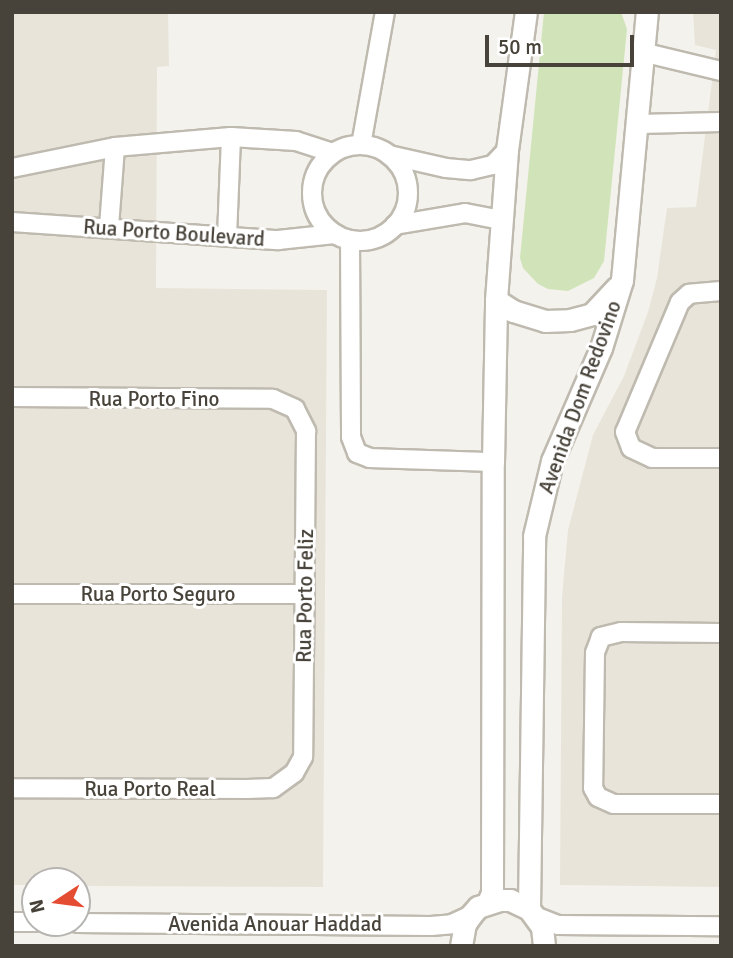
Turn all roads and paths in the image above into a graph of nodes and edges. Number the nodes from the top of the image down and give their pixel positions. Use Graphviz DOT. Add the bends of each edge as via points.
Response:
graph roads {
  1 [pos="385,12"];
  2 [pos="526,12"];
  3 [pos="647,13"];
  4 [pos="646,53"];
  5 [pos="721,71"];
  6 [pos="721,122"];
  7 [pos="639,124"];
  8 [pos="230,137"];
  9 [pos="361,145"];
  10 [pos="115,147"];
  11 [pos="507,150"];
  12 [pos="332,153"];
  13 [pos="389,155"];
  14 [pos="12,168"];
  15 [pos="500,220"];
  16 [pos="12,222"];
  17 [pos="395,225"];
  18 [pos="109,227"];
  19 [pos="227,237"];
  20 [pos="342,237"];
  21 [pos="622,280"];
  22 [pos="721,291"];
  23 [pos="496,300"];
  24 [pos="12,397"];
  25 [pos="295,409"];
  26 [pos="721,458"];
  27 [pos="493,461"];
  28 [pos="12,594"];
  29 [pos="305,594"];
  30 [pos="721,633"];
  31 [pos="286,780"];
  32 [pos="12,788"];
  33 [pos="721,804"];
  34 [pos="488,902"];
  35 [pos="533,913"];
  36 [pos="471,915"];
  37 [pos="91,923"];
  38 [pos="721,926"];
  39 [pos="461,946"];
  40 [pos="544,946"];
  1 -- 9 [label="street"];
  2 -- 11 [label="street"];
  3 -- 4 [label="street, Avenida Dom Redovino"];
  4 -- 5 [label="street"];
  4 -- 7 [label="street, Avenida Dom Redovino"];
  6 -- 7 [label="street"];
  7 -- 21 [label="street, Avenida Dom Redovino"];
  8 -- 10 [label="street"];
  8 -- 12 [label="street" via="296,141"];
  8 -- 19 [label="street"];
  9 -- 12 [label="street"];
  9 -- 13 [label="street"];
  10 -- 14 [label="street"];
  10 -- 18 [label="street"];
  11 -- 13 [label="street" via="493,165 471,170"];
  11 -- 15 [label="street"];
  12 -- 20 [label="street" via="321,164 312,192 314,209 322,223"];
  13 -- 17 [label="street" via="406,180 404,212"];
  15 -- 17 [label="street" via="465,213"];
  15 -- 23 [label="street"];
  16 -- 18 [label="street, Rua Porto Boulevard"];
  17 -- 20 [label="street" via="366,241"];
  18 -- 19 [label="street, Rua Porto Boulevard"];
  19 -- 20 [label="street, Rua Porto Boulevard"];
  20 -- 27 [label="street" via="351,437 357,453"];
  21 -- 23 [label="street" via="592,314 570,320 545,321"];
  21 -- 35 [label="street, Avenida Dom Redovino" via="601,348 552,461 534,536"];
  22 -- 26 [label="street" via="689,294 680,302 625,432 631,448 652,458"];
  23 -- 27 [label="street"];
  24 -- 25 [label="street, Rua Porto Fino" via="272,400"];
  25 -- 29 [label="street, Rua Porto Feliz" via="306,431"];
  27 -- 34 [label="street" via="492,893"];
  28 -- 29 [label="street, Rua Porto Seguro"];
  29 -- 31 [label="street, Rua Porto Feliz" via="303,757"];
  30 -- 33 [label="street" via="621,632 601,637 595,653 593,788 598,797 614,804"];
  31 -- 32 [label="street, Rua Porto Real" via="273,788 247,789"];
  34 -- 35 [label="street" via="510,900"];
  34 -- 36 [label="street"];
  35 -- 38 [label="street" via="558,925"];
  35 -- 40 [label="street, Avenida Dom Redovino"];
  36 -- 37 [label="street, Avenida Anouar Haddad" via="452,924 431,926"];
  36 -- 39 [label="street"];
}
